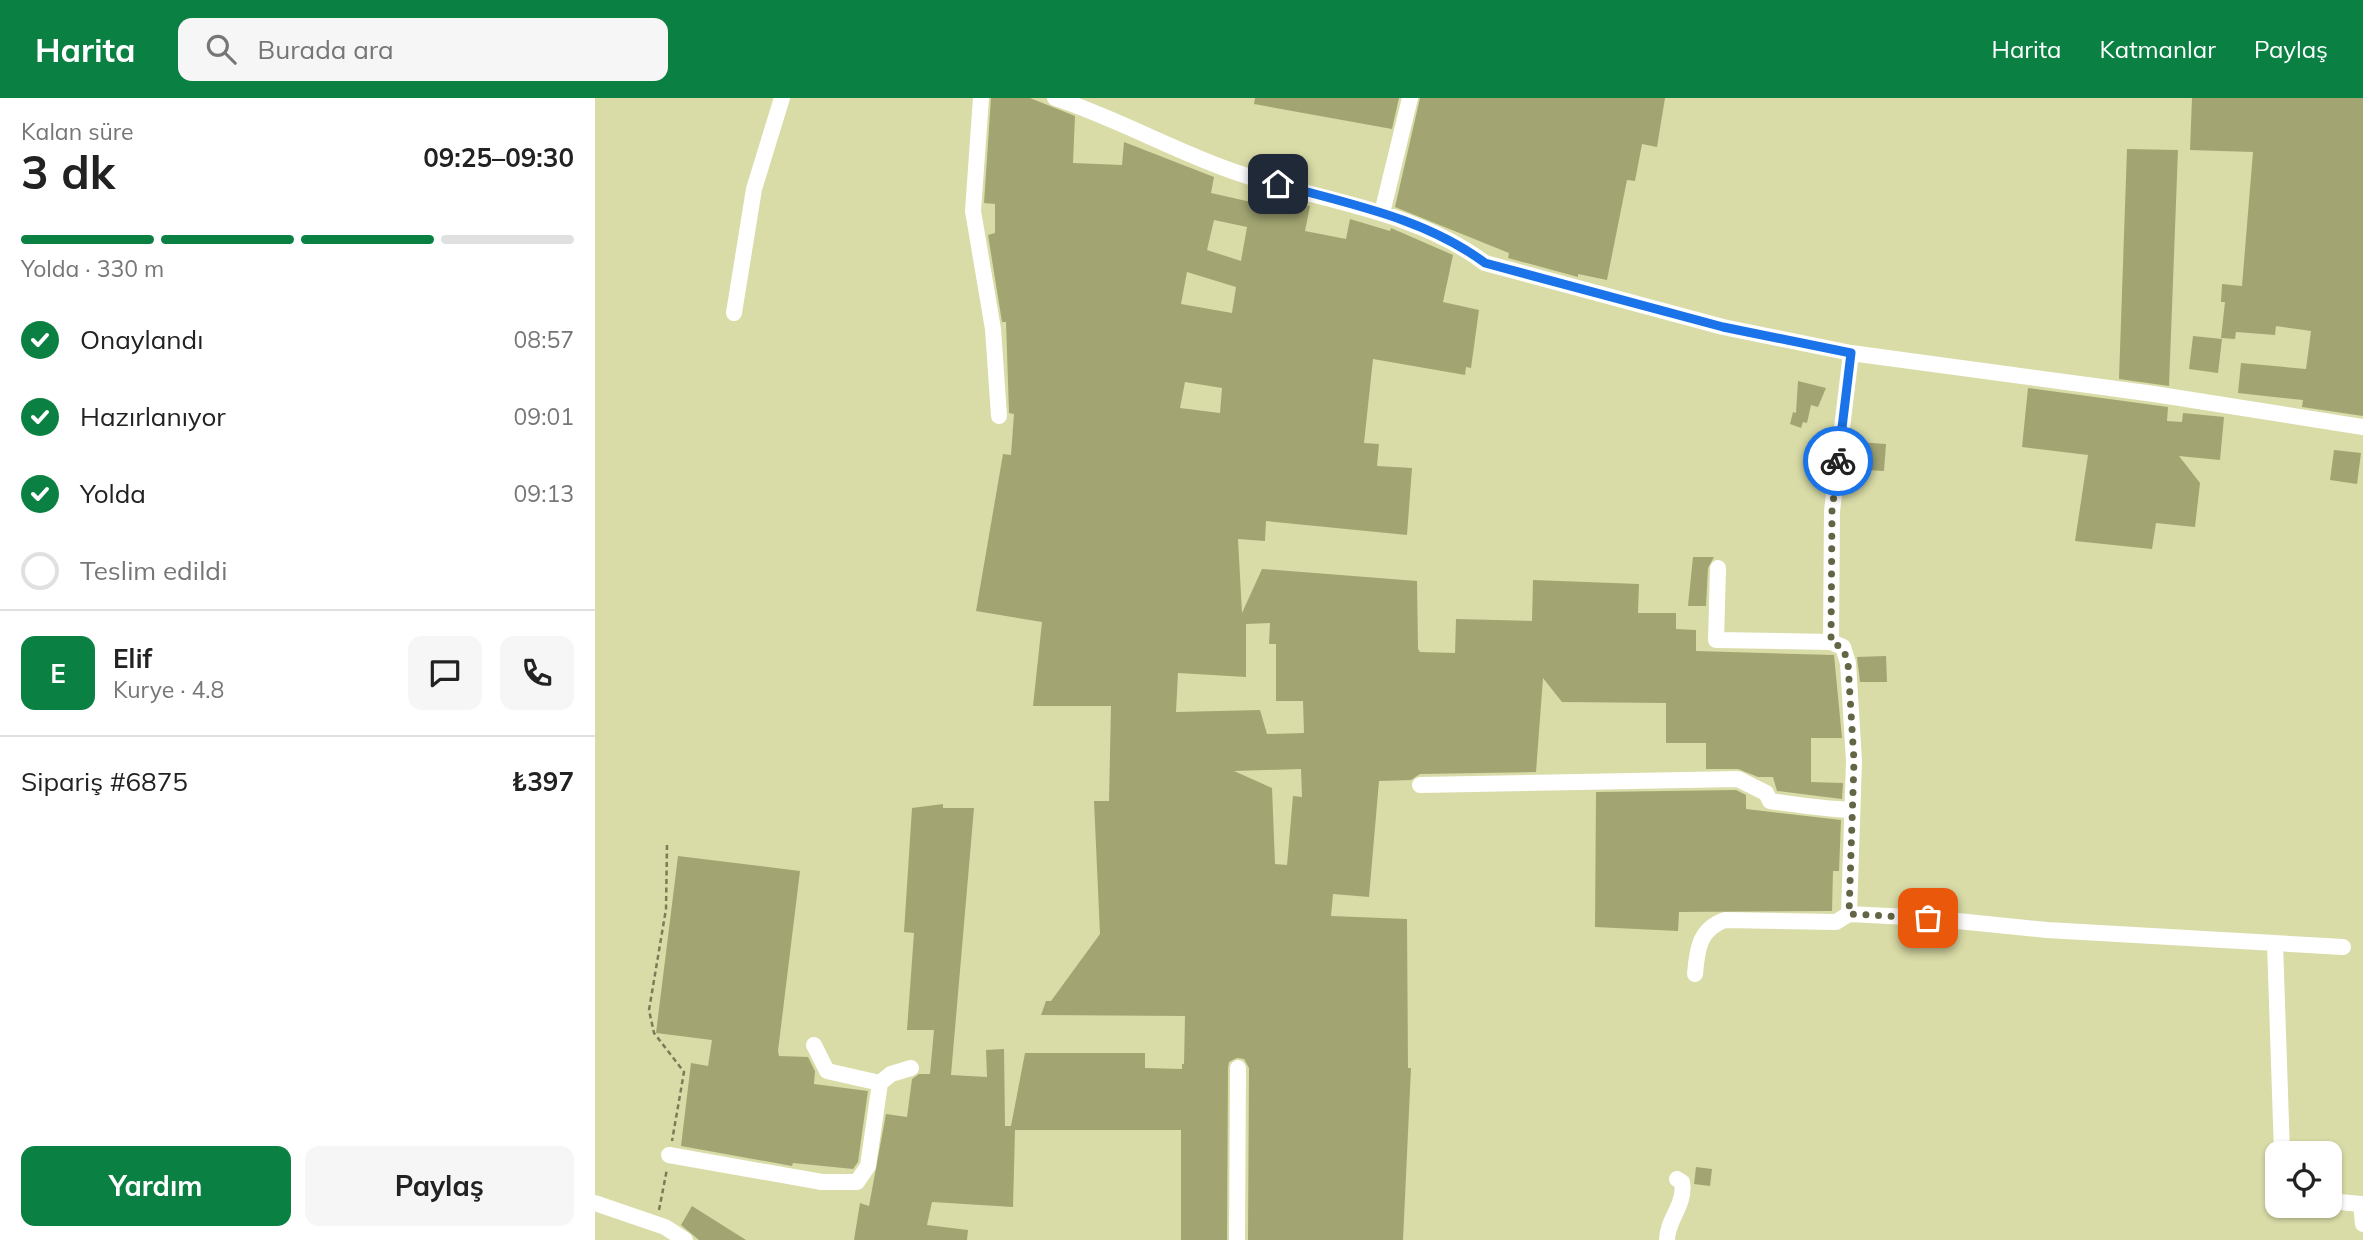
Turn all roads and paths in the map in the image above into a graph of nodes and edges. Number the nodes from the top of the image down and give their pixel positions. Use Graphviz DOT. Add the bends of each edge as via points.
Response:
graph roads {
  1 [pos="782,98"];
  2 [pos="981,98"];
  3 [pos="1055,98"];
  4 [pos="1410,98"];
  5 [pos="1382,213"];
  6 [pos="734,313"];
  7 [pos="1851,353"];
  8 [pos="999,416"];
  9 [pos="2363,428"];
  10 [pos="1718,568"];
  11 [pos="1831,642"];
  12 [pos="1420,785"];
  13 [pos="1852,810"];
  14 [pos="667,845"];
  15 [pos="1849,914"];
  16 [pos="2275,943"];
  17 [pos="2343,947"];
  18 [pos="1695,974"];
  19 [pos="814,1045"];
  20 [pos="911,1068"];
  21 [pos="1238,1068"];
  22 [pos="880,1083"];
  23 [pos="2282,1141"];
  24 [pos="669,1154"];
  25 [pos="1677,1180"];
  26 [pos="2342,1202"];
  27 [pos="595,1203"];
  28 [pos="657,1224"];
  29 [pos="2363,1224"];
  30 [pos="685,1240"];
  31 [pos="1237,1240"];
  32 [pos="1667,1240"];
  1 -- 6 [label="street" via="754,189"];
  2 -- 8 [label="street" via="973,211 993,329"];
  3 -- 5 [label="street" via="1226,169"];
  4 -- 5 [label="street"];
  5 -- 7 [label="street" via="1456,241 1485,263 1723,327"];
  7 -- 9 [label="street"];
  7 -- 11 [label="street" via="1832,511"];
  10 -- 11 [label="street" via="1716,640"];
  11 -- 13 [label="street" via="1843,648 1848,663"];
  12 -- 13 [label="street" via="1738,779 1766,793 1770,801"];
  13 -- 15 [label="street"];
  14 -- 24 [label="path" via="666,908 649,1010 654,1033 684,1072"];
  15 -- 16 [label="street"];
  15 -- 18 [label="street" via="1836,922 1724,920 1713,924 1698,948"];
  16 -- 17 [label="street"];
  16 -- 23 [label="street"];
  19 -- 22 [label="street" via="827,1071"];
  20 -- 22 [label="street"];
  21 -- 31 [label="street"];
  22 -- 24 [label="street" via="868,1166 857,1182 822,1182"];
  24 -- 28 [label="path"];
  25 -- 32 [label="street" via="1684,1192"];
  26 -- 29 [label="street" via="2361,1204"];
  27 -- 28 [label="street"];
  28 -- 30 [label="street"];
}
